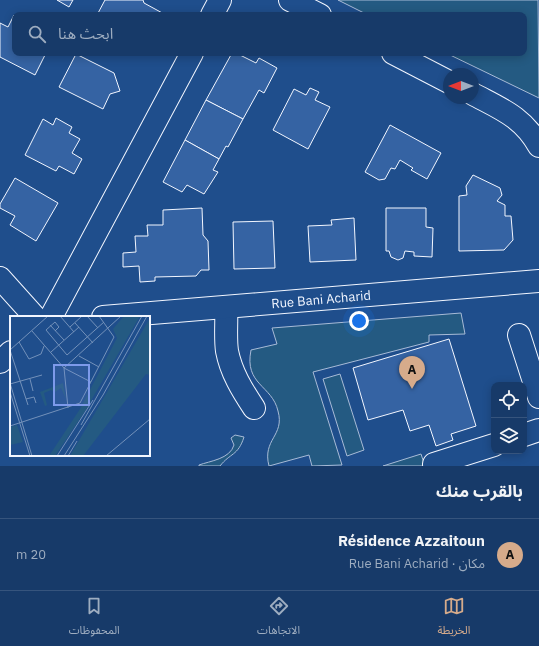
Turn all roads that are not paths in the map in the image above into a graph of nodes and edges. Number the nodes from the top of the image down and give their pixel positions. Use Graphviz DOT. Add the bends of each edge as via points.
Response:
graph roads {
  1 [pos="220,0"];
  2 [pos="290,0"];
  3 [pos="214,12"];
  4 [pos="314,12"];
  5 [pos="190,56"];
  6 [pos="399,56"];
  7 [pos="443,79"];
  8 [pos="479,97"];
  9 [pos="539,146"];
  10 [pos="0,278"];
  11 [pos="539,281"];
  12 [pos="226,307"];
  13 [pos="34,316"];
  14 [pos="52,316"];
  15 [pos="115,316"];
  16 [pos="519,335"];
  17 [pos="10,353"];
  18 [pos="0,362"];
  19 [pos="539,397"];
  20 [pos="254,408"];
  21 [pos="539,430"];
  22 [pos="527,434"];
  23 [pos="491,445"];
  24 [pos="434,464"];
  1 -- 3 [label="street"];
  2 -- 4 [label="street"];
  5 -- 14 [label="street"];
  6 -- 7 [label="street"];
  8 -- 9 [label="street" via="513,115 524,124"];
  10 -- 13 [label="street"];
  11 -- 12 [label="street, Rue Bani Acharid"];
  12 -- 15 [label="street, Rue Bani Acharid"];
  12 -- 20 [label="street" via="227,350 230,362 243,392"];
  16 -- 19 [label="street"];
  17 -- 18 [label="street"];
  21 -- 22 [label="street"];
  23 -- 24 [label="street"];
}
